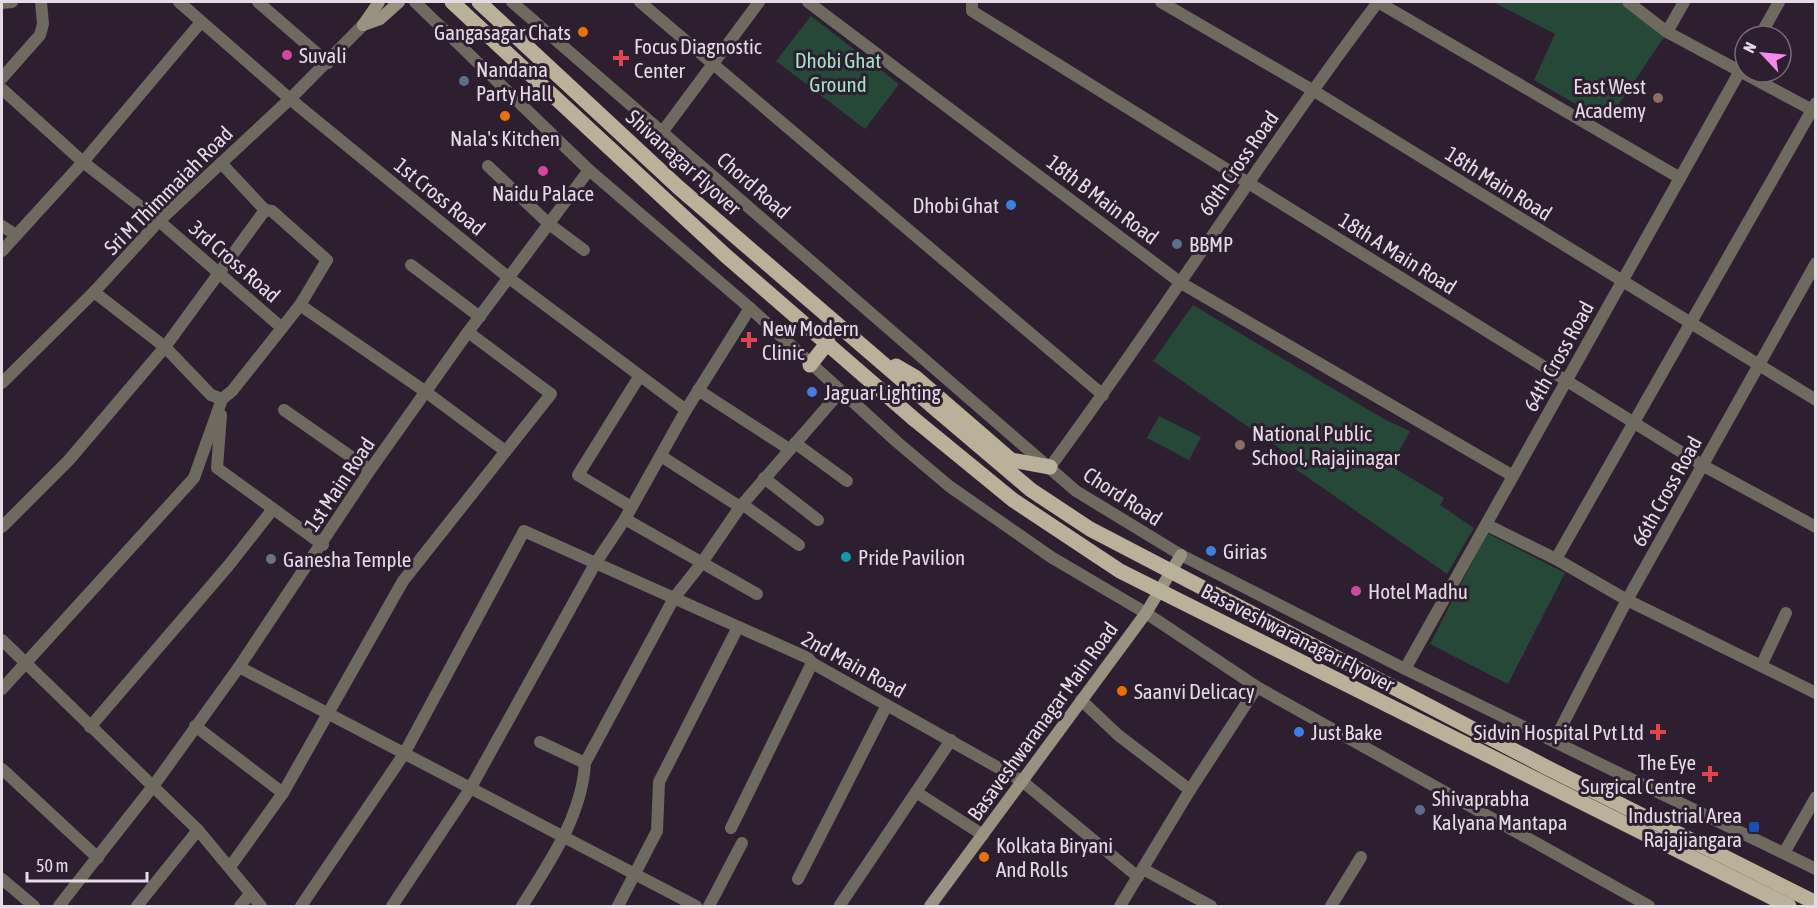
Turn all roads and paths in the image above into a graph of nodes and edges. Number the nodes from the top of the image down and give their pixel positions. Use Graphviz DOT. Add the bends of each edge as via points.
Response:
graph roads {
  1 [pos="12,2"];
  2 [pos="41,2"];
  3 [pos="179,2"];
  4 [pos="258,2"];
  5 [pos="378,2"];
  6 [pos="399,2"];
  7 [pos="415,2"];
  8 [pos="452,2"];
  9 [pos="479,2"];
  10 [pos="512,2"];
  11 [pos="640,2"];
  12 [pos="759,2"];
  13 [pos="808,2"];
  14 [pos="972,2"];
  15 [pos="1161,2"];
  16 [pos="1378,2"];
  17 [pos="1628,2"];
  18 [pos="1684,2"];
  19 [pos="1779,2"];
  20 [pos="2,3"];
  21 [pos="201,22"];
  22 [pos="1767,24"];
  23 [pos="363,25"];
  24 [pos="1667,32"];
  25 [pos="1733,62"];
  26 [pos="328,63"];
  27 [pos="712,63"];
  28 [pos="2,78"];
  29 [pos="1733,84"];
  30 [pos="1772,84"];
  31 [pos="2,89"];
  32 [pos="1314,91"];
  33 [pos="291,99"];
  34 [pos="1814,108"];
  35 [pos="663,131"];
  36 [pos="83,162"];
  37 [pos="221,163"];
  38 [pos="488,166"];
  39 [pos="589,170"];
  40 [pos="1680,178"];
  41 [pos="1247,183"];
  42 [pos="265,210"];
  43 [pos="159,220"];
  44 [pos="549,224"];
  45 [pos="2,226"];
  46 [pos="16,235"];
  47 [pos="584,250"];
  48 [pos="2,251"];
  49 [pos="1815,263"];
  50 [pos="411,265"];
  51 [pos="217,272"];
  52 [pos="509,278"];
  53 [pos="1622,282"];
  54 [pos="1181,283"];
  55 [pos="94,292"];
  56 [pos="300,305"];
  57 [pos="750,308"];
  58 [pos="480,317"];
  59 [pos="1690,324"];
  60 [pos="282,328"];
  61 [pos="468,332"];
  62 [pos="828,342"];
  63 [pos="165,347"];
  64 [pos="865,348"];
  65 [pos="810,364"];
  66 [pos="1758,366"];
  67 [pos="639,377"];
  68 [pos="1568,380"];
  69 [pos="2,383"];
  70 [pos="698,390"];
  71 [pos="426,392"];
  72 [pos="840,392"];
  73 [pos="1103,395"];
  74 [pos="222,399"];
  75 [pos="1815,400"];
  76 [pos="284,410"];
  77 [pos="686,410"];
  78 [pos="1635,421"];
  79 [pos="792,446"];
  80 [pos="504,450"];
  81 [pos="661,456"];
  82 [pos="1702,465"];
  83 [pos="1050,467"];
  84 [pos="370,470"];
  85 [pos="1514,477"];
  86 [pos="764,478"];
  87 [pos="847,481"];
  88 [pos="741,506"];
  89 [pos="631,507"];
  90 [pos="273,509"];
  91 [pos="625,519"];
  92 [pos="818,520"];
  93 [pos="1487,525"];
  94 [pos="2,527"];
  95 [pos="1815,527"];
  96 [pos="322,545"];
  97 [pos="799,545"];
  98 [pos="1181,555"];
  99 [pos="1556,560"];
  100 [pos="596,564"];
  101 [pos="701,564"];
  102 [pos="757,594"];
  103 [pos="674,598"];
  104 [pos="1627,600"];
  105 [pos="1786,612"];
  106 [pos="1146,613"];
  107 [pos="738,627"];
  108 [pos="2,640"];
  109 [pos="25,663"];
  110 [pos="812,663"];
  111 [pos="1761,666"];
  112 [pos="239,667"];
  113 [pos="1405,669"];
  114 [pos="1257,687"];
  115 [pos="2,689"];
  116 [pos="1815,693"];
  117 [pos="1081,700"];
  118 [pos="887,705"];
  119 [pos="329,712"];
  120 [pos="195,726"];
  121 [pos="90,727"];
  122 [pos="951,740"];
  123 [pos="1554,741"];
  124 [pos="540,742"];
  125 [pos="404,754"];
  126 [pos="585,763"];
  127 [pos="2,769"];
  128 [pos="1022,781"];
  129 [pos="154,785"];
  130 [pos="470,789"];
  131 [pos="1190,790"];
  132 [pos="916,792"];
  133 [pos="283,793"];
  134 [pos="1815,797"];
  135 [pos="731,828"];
  136 [pos="198,830"];
  137 [pos="983,835"];
  138 [pos="565,837"];
  139 [pos="742,843"];
  140 [pos="1784,853"];
  141 [pos="98,858"];
  142 [pos="1361,858"];
  143 [pos="230,867"];
  144 [pos="1815,869"];
  145 [pos="1140,873"];
  146 [pos="636,875"];
  147 [pos="2,879"];
  148 [pos="798,879"];
  149 [pos="250,894"];
  150 [pos="1815,903"];
  151 [pos="840,905"];
  152 [pos="935,905"];
  153 [pos="34,906"];
  154 [pos="58,906"];
  155 [pos="137,906"];
  156 [pos="240,906"];
  157 [pos="261,906"];
  158 [pos="301,906"];
  159 [pos="392,906"];
  160 [pos="522,906"];
  161 [pos="618,906"];
  162 [pos="696,906"];
  163 [pos="709,906"];
  164 [pos="1119,906"];
  165 [pos="1211,906"];
  166 [pos="1331,906"];
  167 [pos="1649,906"];
  168 [pos="1789,906"];
  1 -- 20 [label="street"];
  2 -- 28 [label="street" via="43,24 39,35"];
  3 -- 21 [label="street, 1st Cross Road"];
  4 -- 26 [label="street"];
  5 -- 23 [label="main road, Sri M Thimmaiah Road"];
  6 -- 23 [label="main road, Sri M Thimmaiah Road" via="380,19"];
  7 -- 39 [label="street"];
  8 -- 62 [label="main road, Shivanagar Flyover" via="669,205"];
  9 -- 64 [label="main road, Shivanagar Flyover" via="678,187"];
  10 -- 35 [label="street, Chord Road"];
  11 -- 27 [label="street"];
  12 -- 27 [label="street"];
  13 -- 54 [label="street, 18th B Main Road"];
  14 -- 41 [label="street, 18th A Main Road" via="972,10"];
  15 -- 32 [label="street, 18th Main Road"];
  16 -- 32 [label="street, 60th Cross Road"];
  16 -- 40 [label="street"];
  17 -- 24 [label="street"];
  18 -- 24 [label="street"];
  19 -- 22 [label="street"];
  21 -- 33 [label="street, 1st Cross Road"];
  21 -- 36 [label="street"];
  23 -- 26 [label="street, Sri M Thimmaiah Road"];
  24 -- 25 [label="street"];
  26 -- 33 [label="street, Sri M Thimmaiah Road"];
  27 -- 35 [label="street"];
  27 -- 73 [label="street"];
  29 -- 40 [label="street, 64th Cross Road"];
  30 -- 34 [label="street"];
  31 -- 36 [label="street, 3rd Cross Road"];
  32 -- 41 [label="street, 60th Cross Road"];
  32 -- 53 [label="street, 18th Main Road"];
  33 -- 37 [label="street, Sri M Thimmaiah Road"];
  33 -- 52 [label="street, 1st Cross Road"];
  34 -- 59 [label="street"];
  35 -- 83 [label="street, Chord Road"];
  36 -- 43 [label="street, 3rd Cross Road"];
  36 -- 46 [label="street"];
  37 -- 42 [label="street"];
  37 -- 43 [label="street, Sri M Thimmaiah Road"];
  38 -- 44 [label="street"];
  39 -- 44 [label="street, 1st Main Road"];
  39 -- 57 [label="street"];
  40 -- 53 [label="street, 64th Cross Road"];
  41 -- 54 [label="street, 60th Cross Road"];
  41 -- 68 [label="street, 18th A Main Road"];
  42 -- 51 [label="street"];
  42 -- 56 [label="street" via="272,211 327,260"];
  43 -- 51 [label="street, 3rd Cross Road"];
  43 -- 55 [label="street, Sri M Thimmaiah Road"];
  44 -- 47 [label="street"];
  44 -- 52 [label="street, 1st Main Road"];
  45 -- 46 [label="street"];
  46 -- 48 [label="street"];
  49 -- 66 [label="street, 66th Cross Road"];
  50 -- 58 [label="street"];
  51 -- 60 [label="street, 3rd Cross Road"];
  51 -- 63 [label="street"];
  52 -- 58 [label="street, 1st Main Road"];
  52 -- 67 [label="street, 1st Cross Road"];
  53 -- 59 [label="street, 18th Main Road"];
  53 -- 68 [label="street, 64th Cross Road"];
  54 -- 73 [label="street, 60th Cross Road"];
  54 -- 85 [label="street, 18th B Main Road"];
  55 -- 63 [label="street"];
  55 -- 69 [label="street, Sri M Thimmaiah Road"];
  56 -- 60 [label="street, 3rd Cross Road"];
  56 -- 71 [label="street, 3rd Cross Road"];
  57 -- 65 [label="street"];
  57 -- 70 [label="street"];
  58 -- 61 [label="street, 1st Main Road"];
  59 -- 66 [label="street, 18th Main Road"];
  59 -- 78 [label="street"];
  60 -- 74 [label="street"];
  61 -- 71 [label="street, 1st Main Road"];
  61 -- 80 [label="street" via="551,394"];
  62 -- 65 [label="main road"];
  62 -- 168 [label="main road, Basaveshwaranagar Flyover, bridge" via="1013,500 1120,571"];
  63 -- 74 [label="street" via="211,395"];
  63 -- 94 [label="street" via="69,460"];
  64 -- 83 [label="main road" via="915,377 1011,460"];
  64 -- 150 [label="main road, Basaveshwaranagar Flyover, bridge" via="1031,490 1090,529"];
  65 -- 72 [label="street"];
  66 -- 75 [label="street, 18th Main Road"];
  66 -- 82 [label="street, 66th Cross Road"];
  67 -- 77 [label="street, 1st Cross Road"];
  67 -- 89 [label="street" via="578,475"];
  68 -- 78 [label="street, 18th A Main Road"];
  68 -- 85 [label="street, 64th Cross Road"];
  70 -- 77 [label="street"];
  70 -- 79 [label="street"];
  71 -- 80 [label="street, 3rd Cross Road"];
  71 -- 84 [label="street, 1st Main Road"];
  72 -- 79 [label="street"];
  72 -- 106 [label="street" via="949,486 1051,557"];
  73 -- 83 [label="street, 60th Cross Road"];
  74 -- 90 [label="street" via="217,468"];
  74 -- 109 [label="street" via="194,478"];
  76 -- 84 [label="street"];
  77 -- 81 [label="street"];
  78 -- 82 [label="street, 18th A Main Road"];
  78 -- 99 [label="street"];
  79 -- 86 [label="street"];
  79 -- 87 [label="street"];
  80 -- 119 [label="street" via="403,581"];
  81 -- 88 [label="street"];
  81 -- 89 [label="street"];
  82 -- 95 [label="street, 18th A Main Road"];
  82 -- 104 [label="street, 66th Cross Road"];
  83 -- 98 [label="street, Chord Road" via="1076,491"];
  84 -- 96 [label="street, 1st Main Road"];
  85 -- 93 [label="street, 64th Cross Road"];
  86 -- 88 [label="street"];
  86 -- 92 [label="street"];
  88 -- 97 [label="street"];
  88 -- 101 [label="street"];
  89 -- 91 [label="street"];
  90 -- 96 [label="street"];
  90 -- 121 [label="street"];
  91 -- 100 [label="street"];
  91 -- 101 [label="street"];
  93 -- 99 [label="street"];
  93 -- 113 [label="street, 64th Cross Road"];
  96 -- 112 [label="street, 1st Main Road"];
  98 -- 106 [label="main road, Basaveshwaranagar Main Road"];
  98 -- 113 [label="street, Chord Road"];
  99 -- 104 [label="street"];
  100 -- 103 [label="street, 2nd Main Road"];
  100 -- 125 [label="street, 2nd Main Road" via="524,531"];
  100 -- 130 [label="street"];
  101 -- 102 [label="street"];
  101 -- 103 [label="street"];
  103 -- 107 [label="street, 2nd Main Road"];
  103 -- 126 [label="street"];
  104 -- 111 [label="street"];
  104 -- 123 [label="street, 66th Cross Road"];
  105 -- 111 [label="street"];
  106 -- 114 [label="street"];
  106 -- 117 [label="main road, Basaveshwaranagar Main Road"];
  107 -- 110 [label="street, 2nd Main Road"];
  107 -- 146 [label="street" via="659,782 657,831"];
  108 -- 109 [label="street"];
  109 -- 115 [label="street"];
  109 -- 121 [label="street"];
  110 -- 118 [label="street, 2nd Main Road"];
  110 -- 135 [label="street"];
  111 -- 116 [label="street"];
  112 -- 119 [label="street"];
  112 -- 120 [label="street, 1st Main Road"];
  113 -- 123 [label="street, Chord Road"];
  114 -- 131 [label="street"];
  114 -- 167 [label="street"];
  117 -- 128 [label="main road, Basaveshwaranagar Main Road"];
  117 -- 131 [label="street" via="1118,735"];
  118 -- 122 [label="street, 2nd Main Road"];
  118 -- 148 [label="street"];
  119 -- 125 [label="street"];
  119 -- 133 [label="street"];
  120 -- 129 [label="street, 1st Main Road"];
  120 -- 133 [label="street"];
  121 -- 129 [label="street"];
  122 -- 128 [label="street, 2nd Main Road"];
  122 -- 132 [label="street"];
  123 -- 140 [label="street, Chord Road"];
  124 -- 126 [label="street"];
  125 -- 130 [label="street"];
  125 -- 158 [label="street"];
  126 -- 138 [label="street" via="584,780"];
  127 -- 141 [label="street"];
  128 -- 137 [label="main road, Basaveshwaranagar Main Road"];
  128 -- 145 [label="street, 2nd Main Road"];
  129 -- 136 [label="street"];
  129 -- 141 [label="street, 1st Main Road"];
  130 -- 138 [label="street"];
  130 -- 159 [label="street"];
  131 -- 145 [label="street"];
  132 -- 137 [label="street"];
  132 -- 151 [label="street"];
  133 -- 143 [label="street"];
  134 -- 140 [label="street"];
  136 -- 143 [label="street"];
  136 -- 155 [label="street"];
  137 -- 152 [label="main road, Basaveshwaranagar Main Road"];
  138 -- 146 [label="street"];
  138 -- 160 [label="street"];
  139 -- 163 [label="street"];
  140 -- 144 [label="street, Chord Road"];
  141 -- 154 [label="street, 1st Main Road"];
  142 -- 166 [label="street"];
  143 -- 149 [label="street"];
  145 -- 164 [label="street"];
  145 -- 165 [label="street, 2nd Main Road"];
  146 -- 161 [label="street"];
  146 -- 162 [label="street"];
  147 -- 153 [label="street"];
  149 -- 156 [label="street"];
  149 -- 157 [label="street"];
}
